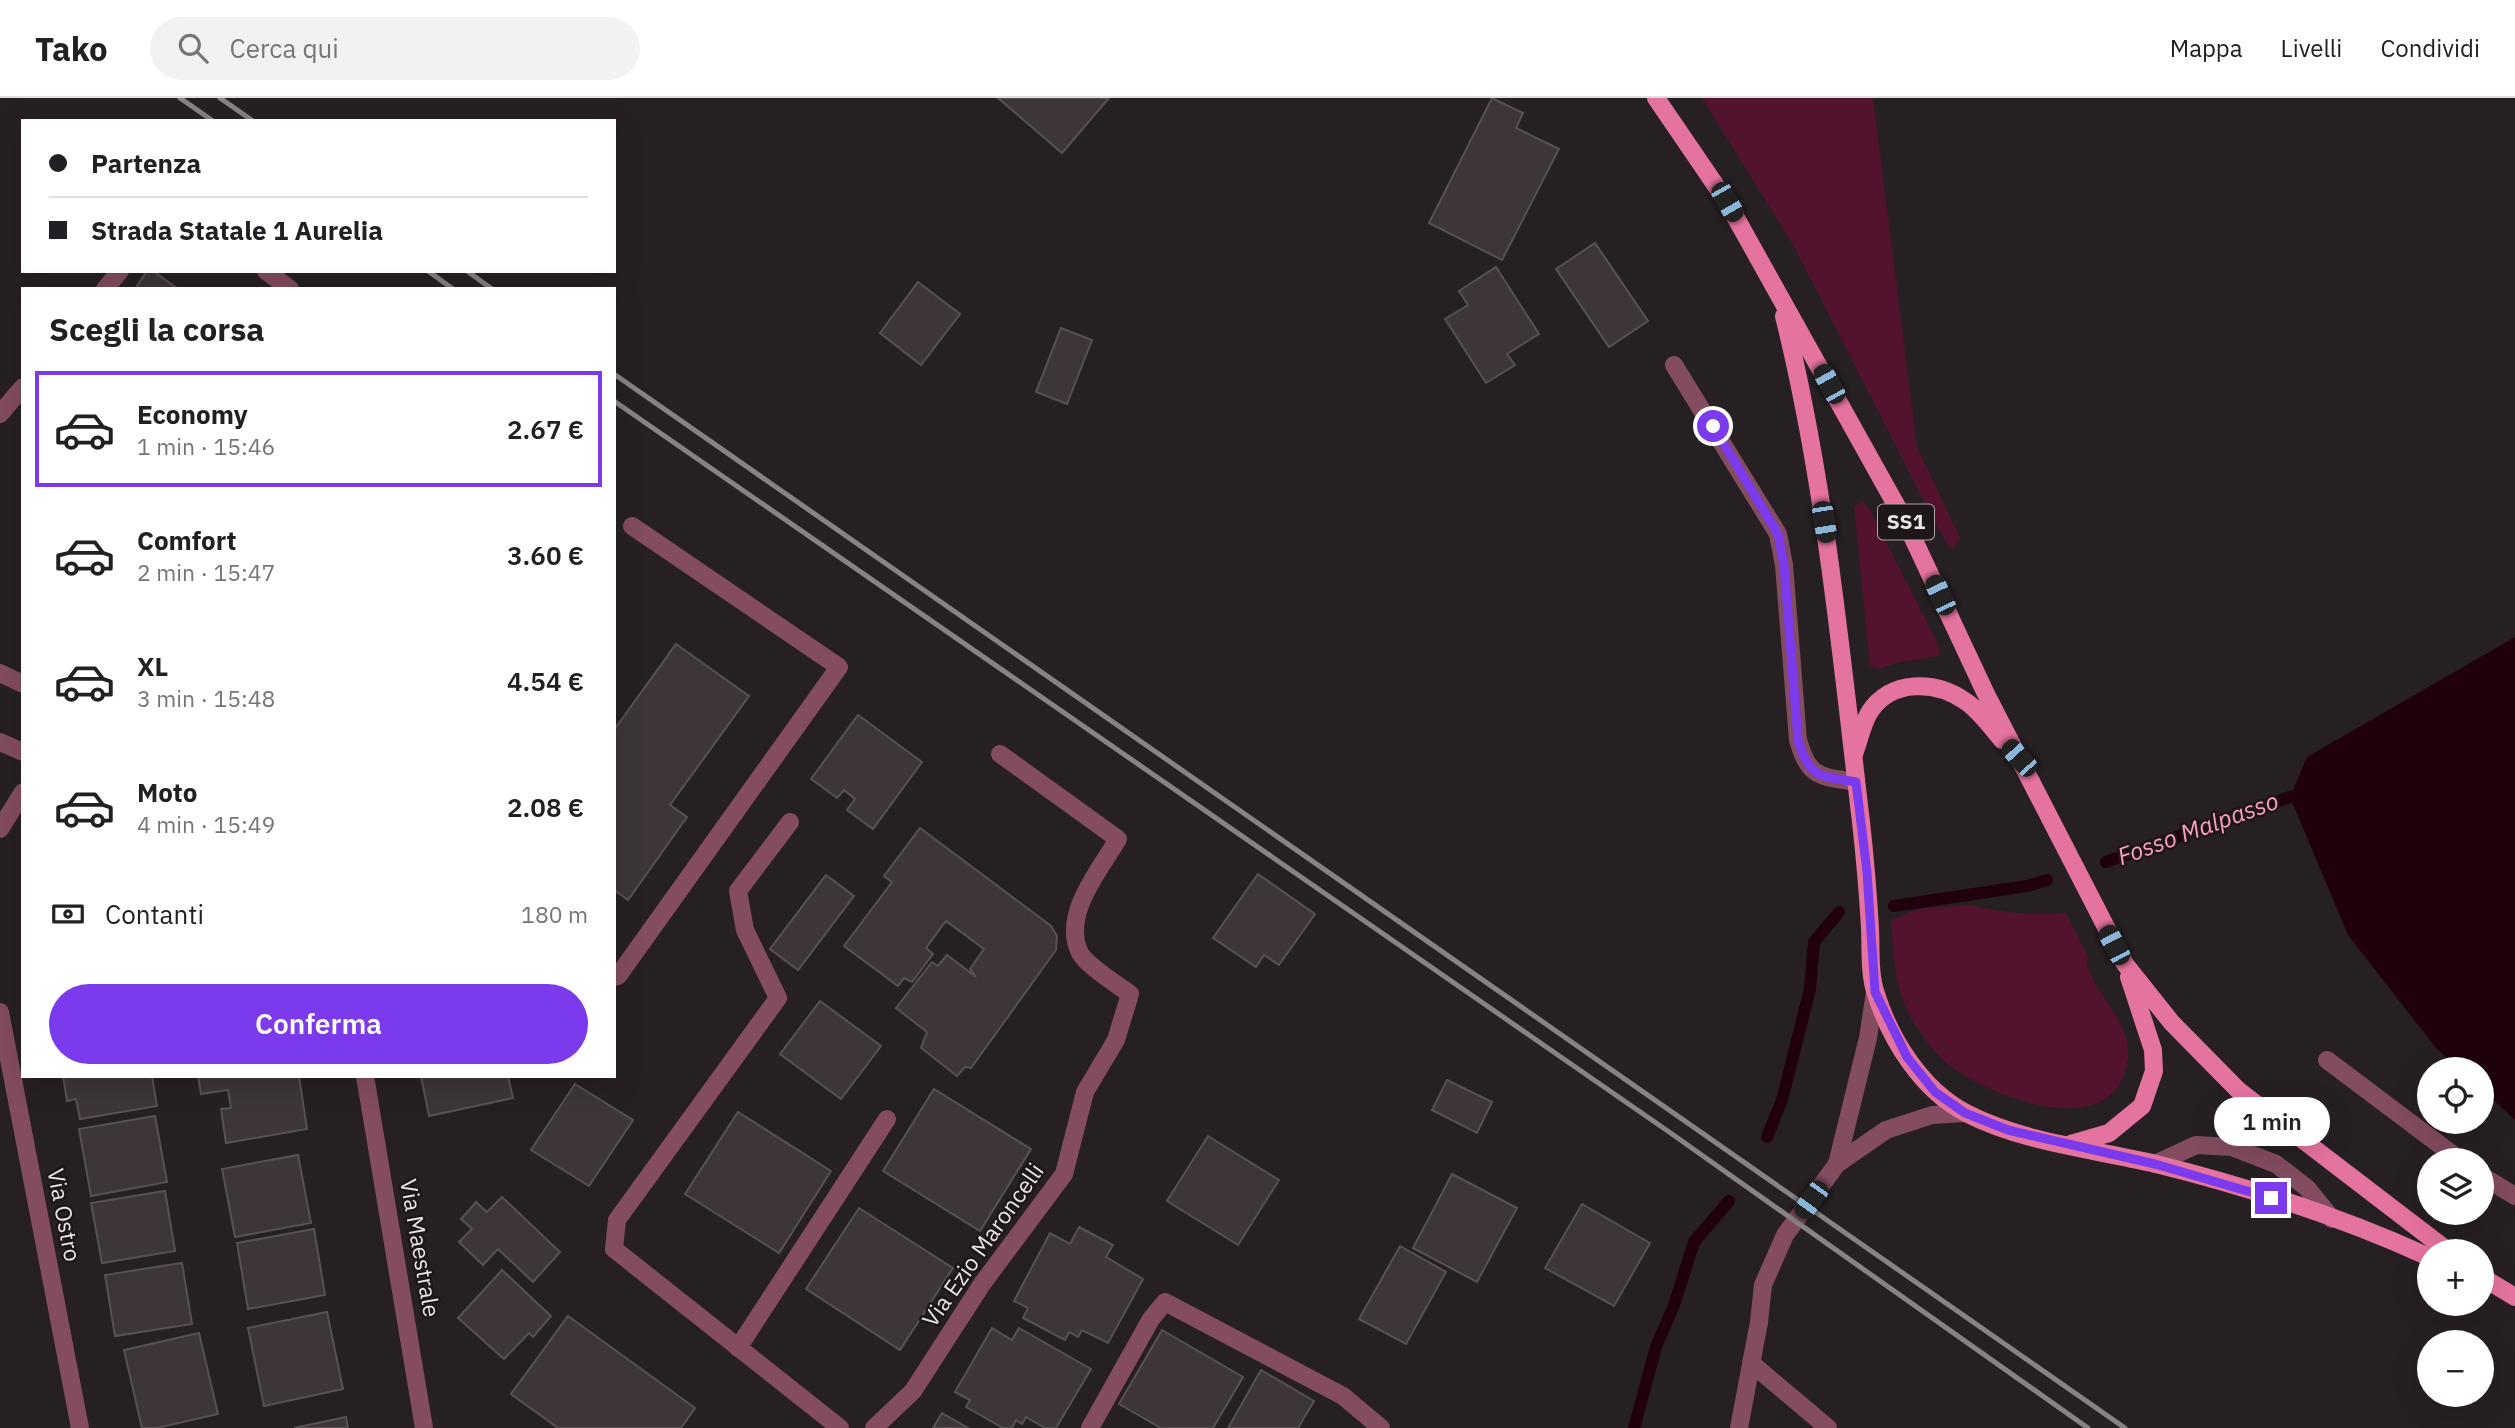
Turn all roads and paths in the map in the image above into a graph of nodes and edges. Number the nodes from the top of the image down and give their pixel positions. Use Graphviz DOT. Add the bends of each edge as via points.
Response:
graph roads {
  1 [pos="1656,98"];
  2 [pos="118,273"];
  3 [pos="269,273"];
  4 [pos="107,287"];
  5 [pos="287,287"];
  6 [pos="1778,293"];
  7 [pos="1674,365"];
  8 [pos="21,389"];
  9 [pos="0,414"];
  10 [pos="632,526"];
  11 [pos="0,673"];
  12 [pos="21,683"];
  13 [pos="0,742"];
  14 [pos="21,751"];
  15 [pos="1000,754"];
  16 [pos="1853,757"];
  17 [pos="2019,758"];
  18 [pos="1856,782"];
  19 [pos="21,795"];
  20 [pos="790,822"];
  21 [pos="0,830"];
  22 [pos="2125,964"];
  23 [pos="616,976"];
  24 [pos="1875,992"];
  25 [pos="0,1012"];
  26 [pos="2327,1060"];
  27 [pos="365,1078"];
  28 [pos="1965,1113"];
  29 [pos="887,1119"];
  30 [pos="2069,1144"];
  31 [pos="2444,1148"];
  32 [pos="1837,1164"];
  33 [pos="2155,1164"];
  34 [pos="2494,1183"];
  35 [pos="2515,1196"];
  36 [pos="2332,1219"];
  37 [pos="2432,1239"];
  38 [pos="2417,1252"];
  39 [pos="2494,1286"];
  40 [pos="2515,1297"];
  41 [pos="738,1348"];
  42 [pos="1751,1363"];
  43 [pos="80,1428"];
  44 [pos="424,1428"];
  45 [pos="840,1428"];
  46 [pos="874,1428"];
  47 [pos="1090,1428"];
  48 [pos="1381,1428"];
  49 [pos="1739,1428"];
  50 [pos="1828,1428"];
  1 -- 6 [label="main road, SS1" via="1727,202"];
  2 -- 4 [label="street"];
  3 -- 5 [label="street"];
  6 -- 16 [label="main road, SS1" via="1803,392 1826,534"];
  6 -- 17 [label="main road, SS1" via="1905,521"];
  7 -- 18 [label="street" via="1778,534 1798,740 1805,764 1816,773"];
  8 -- 9 [label="street"];
  10 -- 23 [label="street" via="839,667"];
  11 -- 12 [label="street"];
  13 -- 14 [label="street"];
  15 -- 46 [label="street, Via Ezio Maroncelli" via="1118,839 1082,900 1076,940 1081,955 1130,994 1116,1040 1085,1092 1063,1174 982,1284 913,1391"];
  16 -- 17 [label="main road" via="1869,713 1885,695 1919,685 1967,701"];
  16 -- 18 [label="main road, SS1"];
  17 -- 22 [label="main road, SS1"];
  18 -- 24 [label="main road, SS1"];
  19 -- 21 [label="street"];
  20 -- 41 [label="street" via="737,891 745,930 778,998 617,1220 614,1249"];
  22 -- 30 [label="main road" via="2153,1050 2154,1071 2142,1107 2109,1133"];
  22 -- 37 [label="main road, SS1" via="2172,1023 2239,1091"];
  24 -- 28 [label="main road, SS1" via="1891,1030 1920,1075"];
  24 -- 32 [label="street"];
  25 -- 43 [label="street, Via Ostro"];
  26 -- 31 [label="street"];
  27 -- 44 [label="street, Via Maestrale"];
  28 -- 30 [label="main road, SS1" via="2008,1130"];
  28 -- 32 [label="street" via="1932,1115 1886,1130"];
  29 -- 41 [label="street"];
  30 -- 33 [label="main road"];
  32 -- 42 [label="street" via="1785,1235 1763,1285"];
  33 -- 36 [label="main road"];
  33 -- 36 [label="street" via="2196,1145 2231,1147 2276,1164 2307,1188"];
  34 -- 35 [label="street"];
  36 -- 38 [label="main road"];
  39 -- 40 [label="main road"];
  41 -- 45 [label="street"];
  42 -- 49 [label="street"];
  42 -- 50 [label="street"];
  47 -- 48 [label="street" via="1151,1319 1166,1302 1343,1396"];
}
